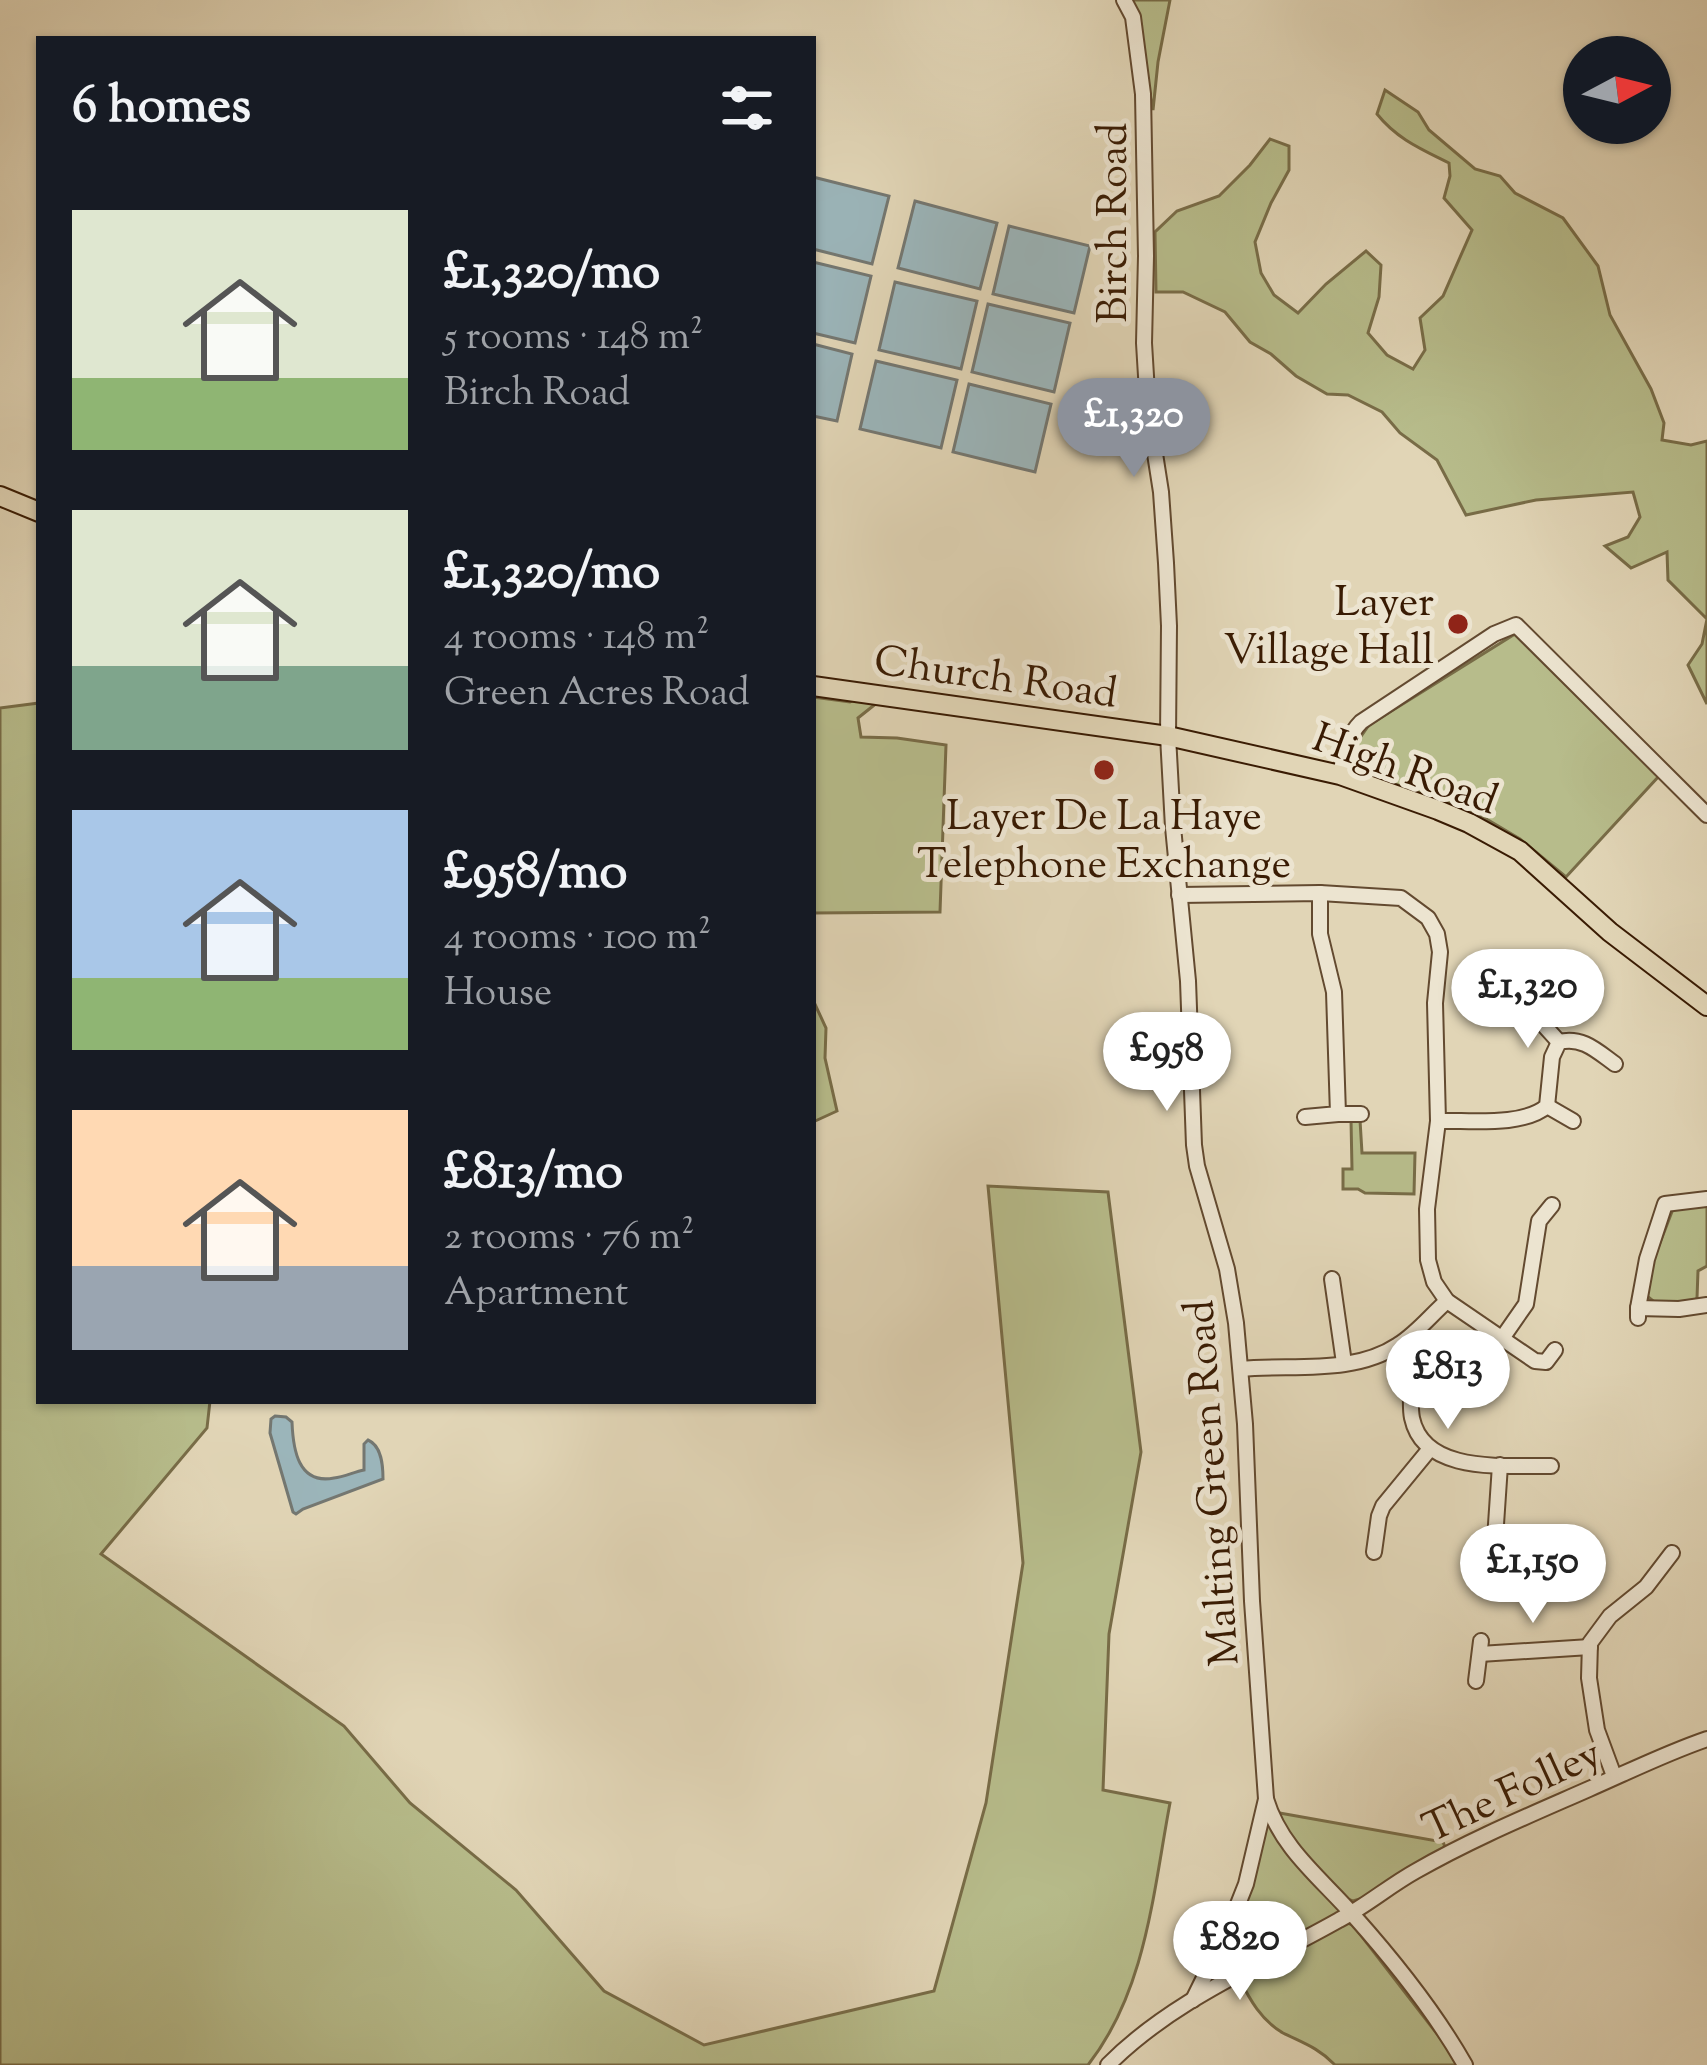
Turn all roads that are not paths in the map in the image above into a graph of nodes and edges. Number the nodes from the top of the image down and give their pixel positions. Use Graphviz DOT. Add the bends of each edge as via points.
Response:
graph roads {
  1 [pos="1124,0"];
  2 [pos="0,496"];
  3 [pos="36,511"];
  4 [pos="816,686"];
  5 [pos="1168,736"];
  6 [pos="1340,775"];
  7 [pos="1707,815"];
  8 [pos="1321,893"];
  9 [pos="1179,895"];
  10 [pos="1533,1006"];
  11 [pos="1707,1006"];
  12 [pos="1559,1042"];
  13 [pos="1615,1064"];
  14 [pos="1547,1106"];
  15 [pos="1338,1114"];
  16 [pos="1361,1114"];
  17 [pos="1305,1117"];
  18 [pos="1438,1120"];
  19 [pos="1573,1121"];
  20 [pos="1707,1199"];
  21 [pos="1552,1205"];
  22 [pos="1332,1279"];
  23 [pos="1447,1301"];
  24 [pos="1707,1305"];
  25 [pos="1503,1337"];
  26 [pos="1399,1345"];
  27 [pos="1555,1350"];
  28 [pos="1344,1364"];
  29 [pos="1241,1369"];
  30 [pos="1429,1450"];
  31 [pos="1500,1465"];
  32 [pos="1551,1466"];
  33 [pos="1375,1552"];
  34 [pos="1672,1553"];
  35 [pos="1494,1554"];
  36 [pos="1589,1647"];
  37 [pos="1476,1681"];
  38 [pos="1707,1739"];
  39 [pos="1614,1776"];
  40 [pos="1266,1799"];
  41 [pos="1352,1914"];
  42 [pos="1210,1966"];
  43 [pos="1230,1980"];
  44 [pos="1193,2000"];
  45 [pos="1108,2065"];
  46 [pos="1466,2065"];
  1 -- 5 [label="street, Birch Road" via="1143,94 1144,343 1166,563"];
  2 -- 3 [label="main road"];
  4 -- 5 [label="main road, Church Road"];
  5 -- 6 [label="main road, High Road"];
  5 -- 9 [label="street, Malting Green Road"];
  6 -- 7 [label="street" via="1361,722 1516,626"];
  6 -- 11 [label="main road, High Road" via="1520,850"];
  8 -- 9 [label="street"];
  8 -- 15 [label="street"];
  8 -- 18 [label="street" via="1401,898 1437,934"];
  9 -- 29 [label="street, Malting Green Road" via="1194,1144 1227,1269"];
  10 -- 12 [label="street"];
  12 -- 13 [label="street" via="1582,1041"];
  12 -- 14 [label="street"];
  14 -- 18 [label="street" via="1490,1126"];
  14 -- 19 [label="street"];
  15 -- 16 [label="street"];
  15 -- 17 [label="street"];
  18 -- 23 [label="street" via="1428,1260"];
  20 -- 24 [label="street" via="1661,1203 1638,1313"];
  21 -- 25 [label="street" via="1539,1221 1526,1304"];
  22 -- 28 [label="street"];
  23 -- 25 [label="street"];
  23 -- 26 [label="street"];
  25 -- 27 [label="street" via="1535,1361 1546,1362"];
  26 -- 28 [label="street"];
  26 -- 30 [label="street" via="1411,1372 1415,1429"];
  28 -- 29 [label="street"];
  29 -- 40 [label="street, Malting Green Road"];
  30 -- 31 [label="street"];
  30 -- 33 [label="street" via="1384,1506"];
  31 -- 32 [label="street"];
  31 -- 35 [label="street"];
  34 -- 36 [label="street"];
  36 -- 37 [label="street" via="1481,1648"];
  36 -- 39 [label="street" via="1597,1730"];
  38 -- 39 [label="street, The Folley"];
  39 -- 41 [label="street, The Folley" via="1486,1833"];
  40 -- 41 [label="street" via="1283,1837"];
  40 -- 42 [label="street, Malting Green Road" via="1246,1883"];
  41 -- 43 [label="street, The Folley"];
  41 -- 46 [label="street"];
  42 -- 43 [label="street"];
  42 -- 44 [label="street, Malting Green Road"];
  43 -- 44 [label="street, The Folley"];
  44 -- 45 [label="street, The Folley"];
}
